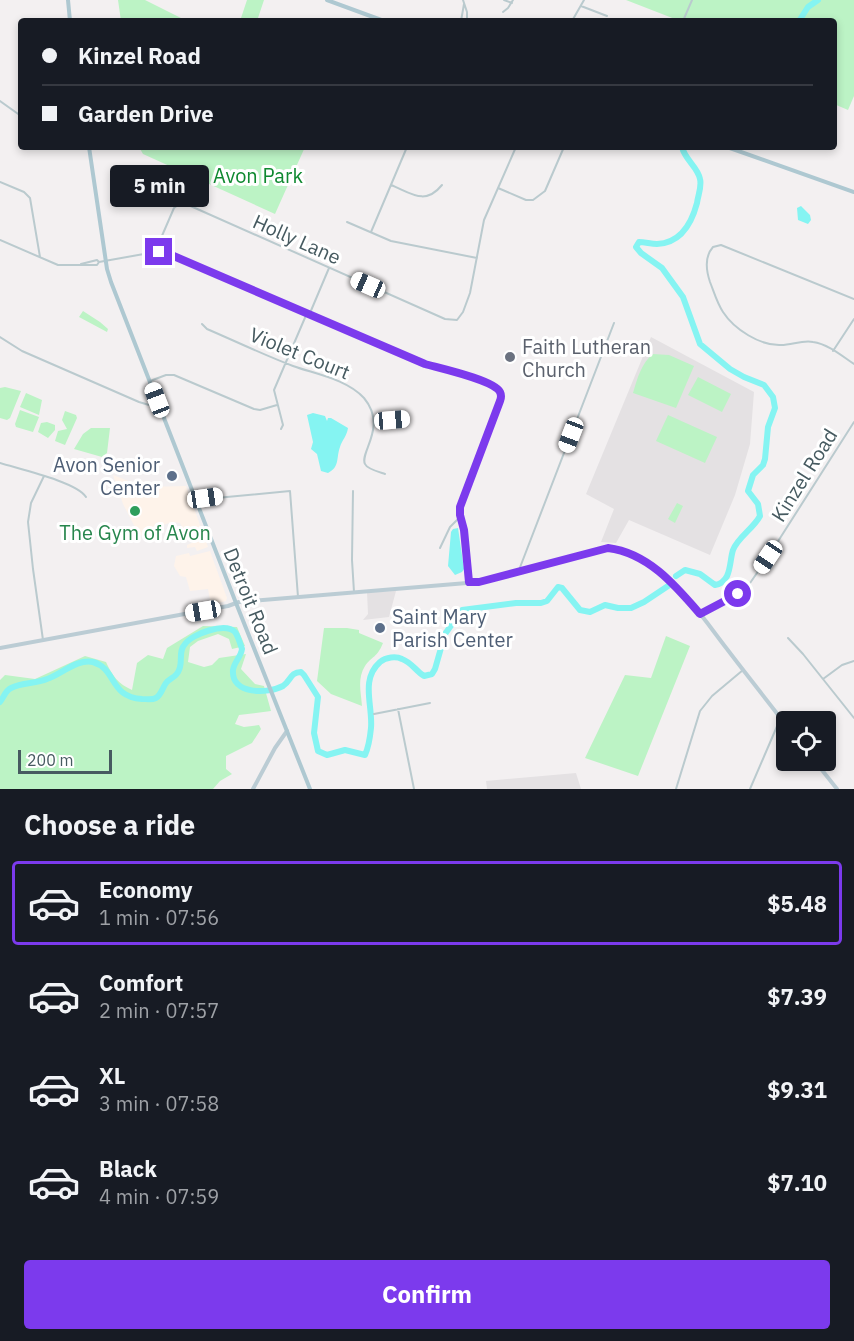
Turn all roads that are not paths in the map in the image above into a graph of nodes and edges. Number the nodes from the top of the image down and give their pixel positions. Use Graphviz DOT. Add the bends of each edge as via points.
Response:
graph roads {
  1 [pos="68,0"];
  2 [pos="327,0"];
  3 [pos="463,0"];
  4 [pos="504,0"];
  5 [pos="584,0"];
  6 [pos="692,0"];
  7 [pos="513,2"];
  8 [pos="464,4"];
  9 [pos="581,6"];
  10 [pos="503,12"];
  11 [pos="607,16"];
  12 [pos="70,18"];
  13 [pos="376,18"];
  14 [pos="462,18"];
  15 [pos="467,18"];
  16 [pos="574,18"];
  17 [pos="684,18"];
  18 [pos="0,101"];
  19 [pos="18,114"];
  20 [pos="89,150"];
  21 [pos="406,150"];
  22 [pos="515,150"];
  23 [pos="563,150"];
  24 [pos="735,150"];
  25 [pos="0,182"];
  26 [pos="391,185"];
  27 [pos="442,185"];
  28 [pos="498,188"];
  29 [pos="854,192"];
  30 [pos="347,222"];
  31 [pos="371,232"];
  32 [pos="0,240"];
  33 [pos="155,252"];
  34 [pos="40,257"];
  35 [pos="477,258"];
  36 [pos="106,261"];
  37 [pos="329,268"];
  38 [pos="854,299"];
  39 [pos="308,313"];
  40 [pos="854,319"];
  41 [pos="614,323"];
  42 [pos="202,324"];
  43 [pos="0,337"];
  44 [pos="834,351"];
  45 [pos="285,363"];
  46 [pos="854,364"];
  47 [pos="150,381"];
  48 [pos="158,402"];
  49 [pos="277,405"];
  50 [pos="408,419"];
  51 [pos="374,422"];
  52 [pos="854,422"];
  53 [pos="281,429"];
  54 [pos="0,463"];
  55 [pos="385,474"];
  56 [pos="44,476"];
  57 [pos="353,491"];
  58 [pos="86,497"];
  59 [pos="195,500"];
  60 [pos="460,517"];
  61 [pos="440,548"];
  62 [pos="519,572"];
  63 [pos="469,582"];
  64 [pos="354,592"];
  65 [pos="298,597"];
  66 [pos="236,603"];
  67 [pos="700,614"];
  68 [pos="788,638"];
  69 [pos="44,640"];
  70 [pos="0,648"];
  71 [pos="854,661"];
  72 [pos="743,670"];
  73 [pos="823,679"];
  74 [pos="430,702"];
  75 [pos="398,709"];
  76 [pos="776,712"];
  77 [pos="374,714"];
  78 [pos="854,718"];
  79 [pos="776,727"];
  80 [pos="286,731"];
  81 [pos="823,771"];
  82 [pos="253,789"];
  83 [pos="310,789"];
  84 [pos="414,789"];
  85 [pos="676,789"];
  86 [pos="750,789"];
  87 [pos="837,789"];
  1 -- 12 [label="main road"];
  2 -- 13 [label="main road"];
  3 -- 8 [label="street"];
  4 -- 7 [label="street"];
  5 -- 9 [label="street"];
  6 -- 17 [label="street"];
  7 -- 10 [label="street"];
  8 -- 14 [label="street"];
  8 -- 15 [label="street"];
  9 -- 11 [label="street"];
  9 -- 16 [label="street"];
  18 -- 19 [label="street"];
  20 -- 36 [label="main road, Detroit Road"];
  21 -- 26 [label="street"];
  22 -- 28 [label="street"];
  23 -- 28 [label="street" via="545,191 533,201"];
  24 -- 29 [label="main road"];
  25 -- 34 [label="street" via="30,198"];
  26 -- 27 [label="street" via="426,197"];
  26 -- 31 [label="street"];
  28 -- 35 [label="street" via="484,220"];
  30 -- 31 [label="street"];
  31 -- 35 [label="street" via="395,242"];
  32 -- 34 [label="street"];
  33 -- 36 [label="street"];
  33 -- 37 [label="street, Holly Lane" via="174,208 183,204"];
  33 -- 39 [label="street" via="169,254"];
  34 -- 36 [label="street" via="62,266 98,265"];
  35 -- 37 [label="street, Holly Lane" via="462,316 448,321"];
  36 -- 47 [label="main road, Detroit Road"];
  37 -- 39 [label="street"];
  38 -- 44 [label="street" via="718,245 710,251 708,277 724,314 737,327 762,342 777,345 809,341"];
  39 -- 45 [label="street"];
  39 -- 60 [label="street" via="425,364 490,384 500,391 500,401 460,507"];
  40 -- 44 [label="street"];
  41 -- 62 [label="street"];
  42 -- 45 [label="street, Violet Court"];
  43 -- 48 [label="street" via="26,353 139,402"];
  44 -- 46 [label="street"];
  45 -- 49 [label="street" via="274,390"];
  45 -- 51 [label="street, Violet Court" via="356,391 368,405"];
  47 -- 48 [label="main road, Detroit Road"];
  47 -- 49 [label="street" via="172,375 254,410"];
  48 -- 59 [label="main road, Detroit Road"];
  49 -- 53 [label="street"];
  50 -- 51 [label="street"];
  51 -- 55 [label="street" via="364,463"];
  52 -- 67 [label="street, Kinzel Road" via="748,586"];
  54 -- 56 [label="street"];
  56 -- 58 [label="street" via="77,489"];
  56 -- 69 [label="street" via="33,497 28,522"];
  57 -- 64 [label="street"];
  59 -- 65 [label="street" via="290,490"];
  59 -- 66 [label="main road, Detroit Road"];
  60 -- 61 [label="street" via="451,525"];
  60 -- 63 [label="street"];
  62 -- 63 [label="street"];
  62 -- 67 [label="street" via="614,549 656,569"];
  63 -- 64 [label="street"];
  64 -- 65 [label="street"];
  65 -- 66 [label="street"];
  66 -- 69 [label="street"];
  66 -- 80 [label="main road, Detroit Road"];
  67 -- 72 [label="street"];
  68 -- 73 [label="street"];
  69 -- 70 [label="street"];
  71 -- 73 [label="street"];
  72 -- 76 [label="street"];
  72 -- 85 [label="street" via="700,711"];
  73 -- 78 [label="street"];
  74 -- 75 [label="street"];
  75 -- 77 [label="street"];
  75 -- 84 [label="street"];
  79 -- 86 [label="street"];
  80 -- 82 [label="street"];
  80 -- 83 [label="main road, Detroit Road"];
  81 -- 87 [label="street"];
}
